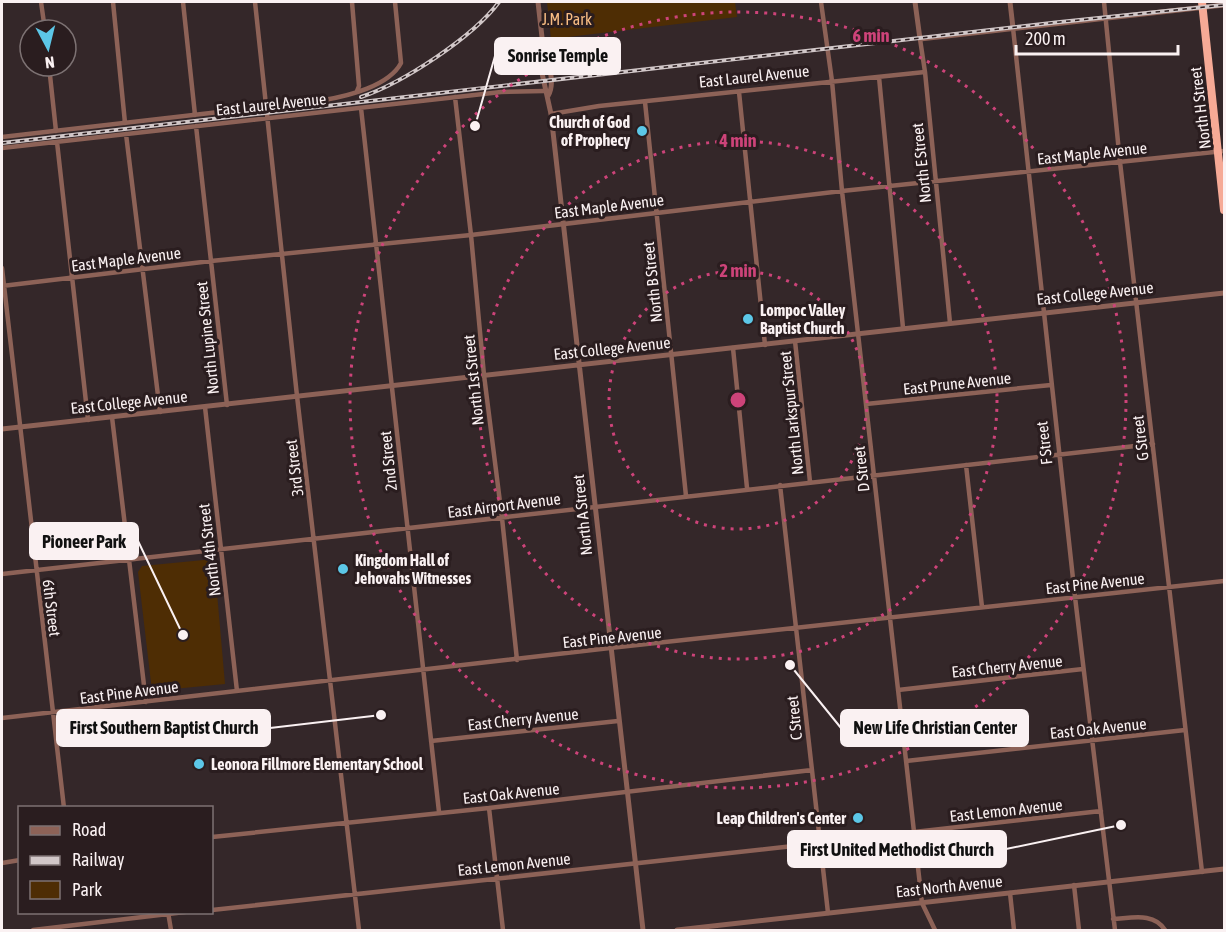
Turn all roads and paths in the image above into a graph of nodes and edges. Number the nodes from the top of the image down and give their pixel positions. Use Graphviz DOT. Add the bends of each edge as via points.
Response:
graph roads {
  1 [pos="41,2"];
  2 [pos="113,2"];
  3 [pos="183,2"];
  4 [pos="255,2"];
  5 [pos="352,2"];
  6 [pos="395,2"];
  7 [pos="538,2"];
  8 [pos="821,2"];
  9 [pos="915,2"];
  10 [pos="1010,2"];
  11 [pos="1104,2"];
  12 [pos="1202,5"];
  13 [pos="1224,6"];
  14 [pos="43,18"];
  15 [pos="1106,18"];
  16 [pos="1013,28"];
  17 [pos="920,39"];
  18 [pos="925,72"];
  19 [pos="879,77"];
  20 [pos="50,78"];
  21 [pos="832,81"];
  22 [pos="357,91"];
  23 [pos="739,92"];
  24 [pos="546,93"];
  25 [pos="455,97"];
  26 [pos="645,102"];
  27 [pos="266,107"];
  28 [pos="361,108"];
  29 [pos="551,114"];
  30 [pos="195,115"];
  31 [pos="268,118"];
  32 [pos="125,123"];
  33 [pos="196,126"];
  34 [pos="56,131"];
  35 [pos="126,134"];
  36 [pos="2,137"];
  37 [pos="57,141"];
  38 [pos="2,148"];
  39 [pos="1222,151"];
  40 [pos="1120,162"];
  41 [pos="1029,172"];
  42 [pos="937,182"];
  43 [pos="889,187"];
  44 [pos="842,191"];
  45 [pos="749,202"];
  46 [pos="1224,210"];
  47 [pos="657,213"];
  48 [pos="563,224"];
  49 [pos="471,235"];
  50 [pos="375,244"];
  51 [pos="282,254"];
  52 [pos="211,261"];
  53 [pos="2,268"];
  54 [pos="141,269"];
  55 [pos="73,278"];
  56 [pos="2,286"];
  57 [pos="1224,293"];
  58 [pos="1136,303"];
  59 [pos="1043,312"];
  60 [pos="950,323"];
  61 [pos="903,328"];
  62 [pos="858,333"];
  63 [pos="795,341"];
  64 [pos="765,345"];
  65 [pos="734,348"];
  66 [pos="672,355"];
  67 [pos="579,366"];
  68 [pos="484,375"];
  69 [pos="1051,385"];
  70 [pos="391,386"];
  71 [pos="297,396"];
  72 [pos="866,404"];
  73 [pos="227,405"];
  74 [pos="205,407"];
  75 [pos="160,412"];
  76 [pos="112,417"];
  77 [pos="88,420"];
  78 [pos="19,427"];
  79 [pos="2,429"];
  80 [pos="1153,444"];
  81 [pos="1059,454"];
  82 [pos="966,465"];
  83 [pos="873,475"];
  84 [pos="810,482"];
  85 [pos="780,485"];
  86 [pos="747,488"];
  87 [pos="686,496"];
  88 [pos="594,506"];
  89 [pos="502,518"];
  90 [pos="407,528"];
  91 [pos="314,538"];
  92 [pos="221,549"];
  93 [pos="129,560"];
  94 [pos="35,570"];
  95 [pos="2,574"];
  96 [pos="1224,581"];
  97 [pos="1168,587"];
  98 [pos="1075,597"];
  99 [pos="982,607"];
  100 [pos="889,618"];
  101 [pos="796,629"];
  102 [pos="610,648"];
  103 [pos="518,660"];
  104 [pos="1083,669"];
  105 [pos="423,670"];
  106 [pos="330,680"];
  107 [pos="898,690"];
  108 [pos="237,691"];
  109 [pos="146,702"];
  110 [pos="53,712"];
  111 [pos="2,718"];
  112 [pos="618,721"];
  113 [pos="1185,730"];
  114 [pos="1092,740"];
  115 [pos="431,741"];
  116 [pos="906,761"];
  117 [pos="812,770"];
  118 [pos="626,792"];
  119 [pos="64,806"];
  120 [pos="489,808"];
  121 [pos="1101,811"];
  122 [pos="439,812"];
  123 [pos="346,822"];
  124 [pos="914,832"];
  125 [pos="213,837"];
  126 [pos="819,843"];
  127 [pos="18,860"];
  128 [pos="2,862"];
  129 [pos="634,862"];
  130 [pos="1224,869"];
  131 [pos="1202,872"];
  132 [pos="497,878"];
  133 [pos="1110,881"];
  134 [pos="1074,885"];
  135 [pos="1010,893"];
  136 [pos="356,894"];
  137 [pos="922,903"];
  138 [pos="213,910"];
  139 [pos="828,913"];
  140 [pos="160,914"];
  141 [pos="168,914"];
  142 [pos="1113,919"];
  143 [pos="33,930"];
  144 [pos="171,930"];
  145 [pos="359,930"];
  146 [pos="502,930"];
  147 [pos="643,930"];
  148 [pos="677,930"];
  149 [pos="935,930"];
  150 [pos="1014,930"];
  151 [pos="1079,930"];
  152 [pos="1115,930"];
  153 [pos="1165,930"];
  1 -- 14 [label="street"];
  2 -- 32 [label="street"];
  3 -- 30 [label="street"];
  4 -- 27 [label="street, 3rd Street"];
  5 -- 22 [label="street"];
  6 -- 22 [label="street, East Laurel Avenue" via="401,63 393,74"];
  7 -- 24 [label="street, North A Street" via="552,90"];
  8 -- 21 [label="street, D Street"];
  9 -- 17 [label="street, North E Street"];
  10 -- 16 [label="street, F Street"];
  11 -- 15 [label="street, G Street"];
  12 -- 13 [label="street"];
  12 -- 15 [label="street"];
  12 -- 39 [label="highway, North H Street"];
  15 -- 16 [label="street"];
  15 -- 40 [label="street, G Street"];
  16 -- 17 [label="street"];
  16 -- 41 [label="street, F Street"];
  17 -- 18 [label="street, North E Street"];
  18 -- 19 [label="street, East Laurel Avenue"];
  18 -- 42 [label="street, North E Street"];
  19 -- 21 [label="street, East Laurel Avenue"];
  19 -- 43 [label="street"];
  20 -- 34 [label="street"];
  21 -- 23 [label="street, East Laurel Avenue"];
  21 -- 44 [label="street, D Street"];
  22 -- 27 [label="street, East Laurel Avenue" via="333,99"];
  23 -- 26 [label="street, East Laurel Avenue"];
  23 -- 45 [label="street"];
  24 -- 25 [label="street, East Laurel Avenue" via="516,91"];
  24 -- 29 [label="street, North A Street"];
  25 -- 28 [label="street, East Laurel Avenue"];
  25 -- 49 [label="street, North 1st Street"];
  26 -- 29 [label="street, East Laurel Avenue"];
  26 -- 47 [label="street, North B Street"];
  27 -- 30 [label="street, East Laurel Avenue"];
  27 -- 31 [label="street, 3rd Street"];
  28 -- 31 [label="street, East Laurel Avenue"];
  28 -- 50 [label="street, 2nd Street"];
  29 -- 48 [label="street, North A Street"];
  30 -- 32 [label="street, East Laurel Avenue"];
  31 -- 33 [label="street, East Laurel Avenue"];
  31 -- 51 [label="street, 3rd Street"];
  32 -- 34 [label="street, East Laurel Avenue"];
  33 -- 35 [label="street, East Laurel Avenue"];
  33 -- 52 [label="street, North Lupine Street"];
  34 -- 36 [label="street, East Laurel Avenue"];
  35 -- 37 [label="street, East Laurel Avenue"];
  35 -- 54 [label="street"];
  37 -- 38 [label="street, East Laurel Avenue"];
  37 -- 55 [label="street"];
  39 -- 40 [label="street, East Maple Avenue"];
  39 -- 46 [label="highway, North H Street"];
  40 -- 41 [label="street, East Maple Avenue"];
  40 -- 58 [label="street, G Street"];
  41 -- 42 [label="street, East Maple Avenue"];
  41 -- 59 [label="street, F Street"];
  42 -- 43 [label="street, East Maple Avenue"];
  42 -- 60 [label="street, North E Street"];
  43 -- 44 [label="street, East Maple Avenue"];
  43 -- 61 [label="street"];
  44 -- 45 [label="street, East Maple Avenue"];
  44 -- 62 [label="street, D Street"];
  45 -- 47 [label="street, East Maple Avenue"];
  45 -- 64 [label="street"];
  47 -- 48 [label="street, East Maple Avenue"];
  47 -- 66 [label="street, North B Street"];
  48 -- 49 [label="street, East Maple Avenue"];
  48 -- 67 [label="street, North A Street"];
  49 -- 50 [label="street, East Maple Avenue"];
  49 -- 68 [label="street, North 1st Street"];
  50 -- 51 [label="street, East Maple Avenue"];
  50 -- 70 [label="street, 2nd Street"];
  51 -- 52 [label="street, East Maple Avenue"];
  51 -- 71 [label="street, 3rd Street"];
  52 -- 54 [label="street, East Maple Avenue"];
  52 -- 73 [label="street, North Lupine Street"];
  53 -- 56 [label="street, 6th Street"];
  54 -- 55 [label="street, East Maple Avenue"];
  54 -- 75 [label="street"];
  55 -- 56 [label="street, East Maple Avenue"];
  55 -- 77 [label="street"];
  56 -- 78 [label="street, 6th Street"];
  57 -- 58 [label="street, East College Avenue"];
  58 -- 59 [label="street, East College Avenue"];
  58 -- 80 [label="street, G Street"];
  59 -- 60 [label="street, East College Avenue"];
  59 -- 69 [label="street, F Street"];
  60 -- 61 [label="street, East College Avenue"];
  61 -- 62 [label="street, East College Avenue"];
  62 -- 63 [label="street, East College Avenue"];
  62 -- 72 [label="street, D Street"];
  63 -- 64 [label="street, East College Avenue"];
  63 -- 84 [label="street, North Larkspur Street"];
  64 -- 65 [label="street, East College Avenue"];
  65 -- 66 [label="street, East College Avenue"];
  65 -- 86 [label="street"];
  66 -- 67 [label="street, East College Avenue"];
  66 -- 87 [label="street, North B Street"];
  67 -- 68 [label="street, East College Avenue"];
  67 -- 88 [label="street, North A Street"];
  68 -- 70 [label="street, East College Avenue"];
  68 -- 89 [label="street, North 1st Street"];
  69 -- 72 [label="street, East Prune Avenue"];
  69 -- 81 [label="street, F Street"];
  70 -- 71 [label="street, East College Avenue"];
  70 -- 90 [label="street, 2nd Street"];
  71 -- 73 [label="street, East College Avenue"];
  71 -- 91 [label="street, 3rd Street"];
  72 -- 83 [label="street, D Street"];
  73 -- 74 [label="street, East College Avenue"];
  74 -- 75 [label="street, East College Avenue"];
  74 -- 92 [label="street, North 4th Street"];
  75 -- 76 [label="street, East College Avenue"];
  76 -- 77 [label="street, East College Avenue"];
  76 -- 93 [label="street"];
  77 -- 78 [label="street, East College Avenue"];
  78 -- 79 [label="street, East College Avenue"];
  78 -- 94 [label="street, 6th Street"];
  80 -- 81 [label="street, East Airport Avenue"];
  80 -- 97 [label="street, G Street"];
  81 -- 82 [label="street, East Airport Avenue"];
  81 -- 98 [label="street, F Street"];
  82 -- 83 [label="street, East Airport Avenue"];
  82 -- 99 [label="street"];
  83 -- 84 [label="street, East Airport Avenue"];
  83 -- 100 [label="street, D Street"];
  84 -- 85 [label="street, East Airport Avenue"];
  85 -- 86 [label="street, East Airport Avenue"];
  85 -- 101 [label="street, C Street"];
  86 -- 87 [label="street, East Airport Avenue"];
  87 -- 88 [label="street, East Airport Avenue"];
  88 -- 89 [label="street, East Airport Avenue"];
  88 -- 102 [label="street, North A Street"];
  89 -- 90 [label="street, East Airport Avenue"];
  89 -- 103 [label="street, North 1st Street"];
  90 -- 91 [label="street, East Airport Avenue"];
  90 -- 105 [label="street, 2nd Street"];
  91 -- 92 [label="street, East Airport Avenue"];
  91 -- 106 [label="street, 3rd Street"];
  92 -- 93 [label="street, East Airport Avenue"];
  92 -- 108 [label="street, North 4th Street"];
  93 -- 94 [label="street, East Airport Avenue"];
  93 -- 109 [label="street"];
  94 -- 95 [label="street, East Airport Avenue"];
  94 -- 110 [label="street, 6th Street"];
  96 -- 97 [label="street, East Pine Avenue"];
  97 -- 98 [label="street, East Pine Avenue"];
  97 -- 113 [label="street, G Street"];
  98 -- 99 [label="street, East Pine Avenue"];
  98 -- 104 [label="street, F Street"];
  99 -- 100 [label="street, East Pine Avenue"];
  100 -- 101 [label="street, East Pine Avenue"];
  100 -- 107 [label="street, D Street"];
  101 -- 102 [label="street, East Pine Avenue"];
  101 -- 117 [label="street, C Street"];
  102 -- 103 [label="street, East Pine Avenue"];
  102 -- 112 [label="street, North A Street"];
  103 -- 105 [label="street, East Pine Avenue"];
  104 -- 107 [label="street, East Cherry Avenue"];
  104 -- 114 [label="street, F Street"];
  105 -- 106 [label="street, East Pine Avenue"];
  105 -- 115 [label="street, 2nd Street"];
  106 -- 108 [label="street, East Pine Avenue"];
  106 -- 123 [label="street, 3rd Street"];
  107 -- 116 [label="street, D Street"];
  108 -- 109 [label="street, East Pine Avenue"];
  109 -- 110 [label="street, East Pine Avenue"];
  110 -- 111 [label="street, East Pine Avenue"];
  110 -- 119 [label="street, 6th Street"];
  112 -- 115 [label="street, East Cherry Avenue"];
  112 -- 118 [label="street, North A Street"];
  113 -- 114 [label="street, East Oak Avenue"];
  113 -- 131 [label="street, G Street"];
  114 -- 116 [label="street, East Oak Avenue"];
  114 -- 121 [label="street, F Street"];
  115 -- 122 [label="street, 2nd Street"];
  116 -- 124 [label="street, D Street"];
  117 -- 118 [label="street, East Oak Avenue"];
  117 -- 126 [label="street, C Street"];
  118 -- 120 [label="street, East Oak Avenue"];
  118 -- 129 [label="street, North A Street"];
  120 -- 122 [label="street, East Oak Avenue"];
  120 -- 132 [label="street"];
  121 -- 124 [label="street, East Lemon Avenue"];
  121 -- 133 [label="street, F Street"];
  122 -- 123 [label="street, East Oak Avenue"];
  123 -- 125 [label="street, East Oak Avenue"];
  123 -- 136 [label="street, 3rd Street"];
  124 -- 137 [label="street, D Street"];
  126 -- 129 [label="street, East Lemon Avenue"];
  126 -- 139 [label="street, C Street"];
  127 -- 128 [label="street"];
  129 -- 132 [label="street, East Lemon Avenue"];
  129 -- 147 [label="street, North A Street"];
  130 -- 131 [label="street, East North Avenue"];
  131 -- 133 [label="street, East North Avenue"];
  132 -- 136 [label="street, East Lemon Avenue"];
  132 -- 146 [label="street"];
  133 -- 134 [label="street, East North Avenue"];
  133 -- 142 [label="street, F Street"];
  134 -- 135 [label="street, East North Avenue"];
  134 -- 151 [label="street"];
  135 -- 137 [label="street, East North Avenue"];
  135 -- 150 [label="street"];
  136 -- 138 [label="street, East Lemon Avenue"];
  136 -- 145 [label="street, 3rd Street"];
  137 -- 139 [label="street, East North Avenue"];
  137 -- 149 [label="street, D Street"];
  139 -- 148 [label="street, East North Avenue"];
  140 -- 143 [label="street"];
  141 -- 144 [label="street"];
  142 -- 152 [label="street, F Street"];
  142 -- 153 [label="street" via="1150,918"];
}
